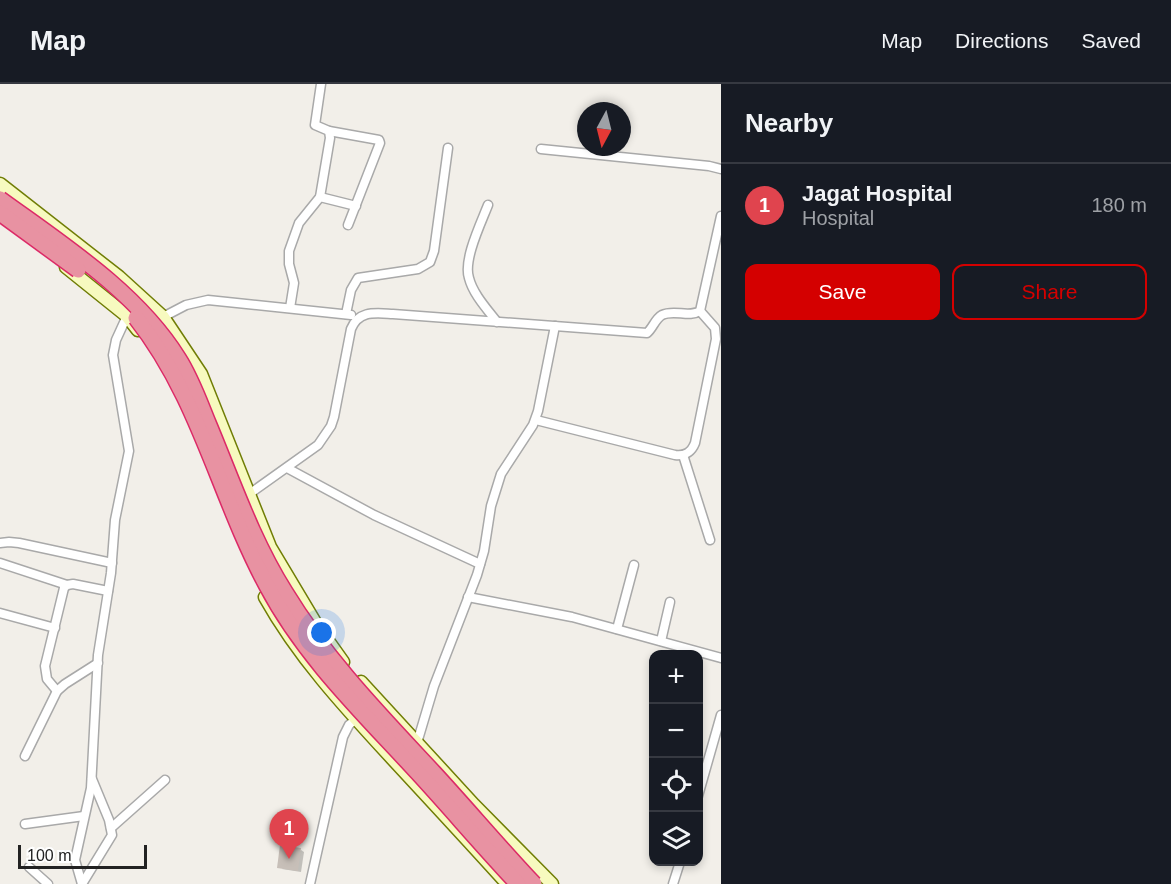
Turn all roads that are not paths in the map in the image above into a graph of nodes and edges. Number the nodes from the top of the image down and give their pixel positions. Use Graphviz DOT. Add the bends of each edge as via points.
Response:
graph roads {
  1 [pos="321,84"];
  2 [pos="329,131"];
  3 [pos="448,148"];
  4 [pos="542,150"];
  5 [pos="721,169"];
  6 [pos="0,184"];
  7 [pos="320,197"];
  8 [pos="0,199"];
  9 [pos="488,205"];
  10 [pos="356,206"];
  11 [pos="0,213"];
  12 [pos="721,216"];
  13 [pos="0,220"];
  14 [pos="348,225"];
  15 [pos="290,308"];
  16 [pos="700,311"];
  17 [pos="346,314"];
  18 [pos="127,316"];
  19 [pos="360,316"];
  20 [pos="163,317"];
  21 [pos="497,322"];
  22 [pos="555,326"];
  23 [pos="536,420"];
  24 [pos="683,455"];
  25 [pos="287,468"];
  26 [pos="249,493"];
  27 [pos="228,512"];
  28 [pos="710,540"];
  29 [pos="0,543"];
  30 [pos="0,563"];
  31 [pos="112,563"];
  32 [pos="480,564"];
  33 [pos="634,565"];
  34 [pos="67,585"];
  35 [pos="108,589"];
  36 [pos="468,597"];
  37 [pos="670,602"];
  38 [pos="0,613"];
  39 [pos="55,628"];
  40 [pos="617,629"];
  41 [pos="661,641"];
  42 [pos="721,658"];
  43 [pos="98,663"];
  44 [pos="57,692"];
  45 [pos="721,715"];
  46 [pos="356,719"];
  47 [pos="417,743"];
  48 [pos="25,756"];
  49 [pos="92,778"];
  50 [pos="165,780"];
  51 [pos="703,781"];
  52 [pos="84,816"];
  53 [pos="26,824"];
  54 [pos="111,828"];
  55 [pos="678,866"];
  56 [pos="29,867"];
  57 [pos="48,884"];
  58 [pos="82,884"];
  59 [pos="310,884"];
  60 [pos="508,884"];
  61 [pos="518,884"];
  62 [pos="534,884"];
  63 [pos="552,884"];
  64 [pos="673,884"];
  1 -- 2 [label="street" via="315,122 317,127"];
  2 -- 7 [label="street"];
  2 -- 10 [label="street" via="379,140"];
  3 -- 17 [label="street" via="430,262 418,269 358,278"];
  4 -- 5 [label="street"];
  6 -- 20 [label="street" via="119,277"];
  7 -- 10 [label="street"];
  7 -- 15 [label="street" via="299,223 289,251 294,283"];
  8 -- 62 [label="highway, bridge" via="90,266 140,309 160,332 194,389 259,543 318,642 364,700"];
  9 -- 21 [label="street" via="467,272"];
  10 -- 14 [label="street"];
  11 -- 61 [label="highway, bridge" via="96,283 133,314 148,333 167,361 197,423 246,545 297,635 331,679"];
  12 -- 16 [label="street"];
  13 -- 18 [label="street"];
  15 -- 17 [label="street"];
  15 -- 20 [label="street" via="208,300 186,305"];
  16 -- 22 [label="street" via="667,313 647,333"];
  16 -- 24 [label="street" via="715,328 716,339 695,443"];
  17 -- 19 [label="street"];
  18 -- 27 [label="street" via="160,360"];
  18 -- 31 [label="street" via="113,355 129,451 115,520"];
  19 -- 21 [label="street" via="368,313"];
  19 -- 25 [label="street" via="351,329 331,426 318,445"];
  20 -- 26 [label="street" via="201,374"];
  21 -- 22 [label="street"];
  22 -- 23 [label="street"];
  23 -- 24 [label="street"];
  23 -- 32 [label="street" via="501,474"];
  24 -- 28 [label="street"];
  25 -- 26 [label="street"];
  25 -- 32 [label="street" via="374,515"];
  26 -- 27 [label="street"];
  26 -- 47 [label="street" via="270,547 316,624 345,665"];
  27 -- 46 [label="street" via="280,624"];
  29 -- 31 [label="street" via="19,543"];
  30 -- 34 [label="street"];
  31 -- 35 [label="street"];
  32 -- 36 [label="street"];
  33 -- 40 [label="street"];
  34 -- 35 [label="street"];
  34 -- 39 [label="street"];
  35 -- 43 [label="street"];
  36 -- 40 [label="street"];
  36 -- 47 [label="street"];
  37 -- 41 [label="street"];
  38 -- 39 [label="street"];
  39 -- 44 [label="street" via="45,674"];
  40 -- 41 [label="street"];
  41 -- 42 [label="street"];
  43 -- 44 [label="street"];
  43 -- 49 [label="street"];
  44 -- 48 [label="street"];
  45 -- 51 [label="street"];
  46 -- 59 [label="street" via="343,737"];
  46 -- 60 [label="street"];
  47 -- 63 [label="street"];
  49 -- 52 [label="street"];
  49 -- 54 [label="street"];
  50 -- 54 [label="street"];
  52 -- 53 [label="street"];
  52 -- 58 [label="street" via="75,860"];
  54 -- 58 [label="street" via="110,841"];
  55 -- 64 [label="street"];
  56 -- 57 [label="street"];
}
